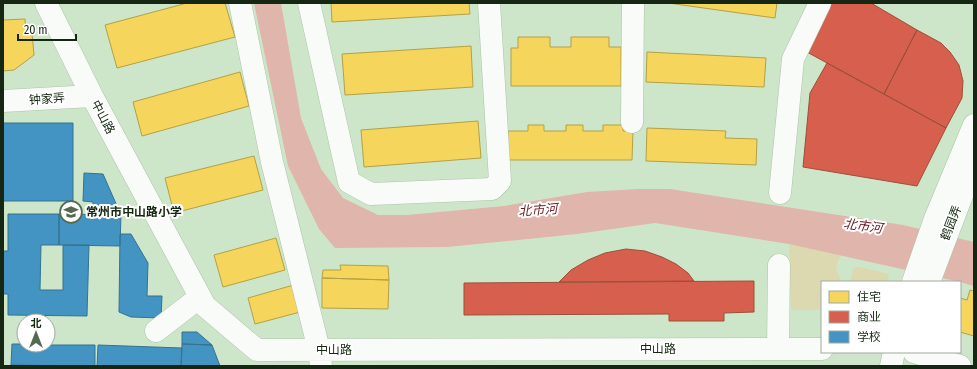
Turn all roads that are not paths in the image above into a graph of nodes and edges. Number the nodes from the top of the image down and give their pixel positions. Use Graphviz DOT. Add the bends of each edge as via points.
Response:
graph roads {
  1 [pos="46,3"];
  2 [pos="240,3"];
  3 [pos="309,3"];
  4 [pos="489,3"];
  5 [pos="633,3"];
  6 [pos="820,3"];
  7 [pos="92,96"];
  8 [pos="3,101"];
  9 [pos="632,122"];
  10 [pos="974,125"];
  11 [pos="974,164"];
  12 [pos="780,193"];
  13 [pos="942,222"];
  14 [pos="779,265"];
  15 [pos="922,281"];
  16 [pos="200,297"];
  17 [pos="156,331"];
  18 [pos="778,349"];
  19 [pos="821,349"];
  20 [pos="894,353"];
  21 [pos="908,353"];
  22 [pos="917,353"];
  23 [pos="257,358"];
  24 [pos="320,358"];
  25 [pos="388,358"];
  26 [pos="891,366"];
  27 [pos="904,366"];
  28 [pos="960,366"];
  1 -- 7 [label="street, 中山路"];
  2 -- 24 [label="street" via="272,162"];
  3 -- 4 [label="street" via="349,182 371,194 492,189 500,181"];
  5 -- 9 [label="street"];
  6 -- 12 [label="street" via="793,59"];
  7 -- 8 [label="street, 钟家弄"];
  7 -- 16 [label="street, 中山路"];
  10 -- 13 [label="street, 鹤园弄"];
  11 -- 13 [label="street, 鹤园弄"];
  13 -- 15 [label="street, 鹤园弄"];
  14 -- 18 [label="street"];
  16 -- 17 [label="street"];
  16 -- 23 [label="street, 中山路" via="205,306"];
  18 -- 19 [label="street, 中山路"];
  18 -- 25 [label="street, 中山路"];
  20 -- 26 [label="street"];
  21 -- 27 [label="street"];
  22 -- 28 [label="street"];
  23 -- 24 [label="street, 中山路"];
  24 -- 25 [label="street, 中山路"];
}
